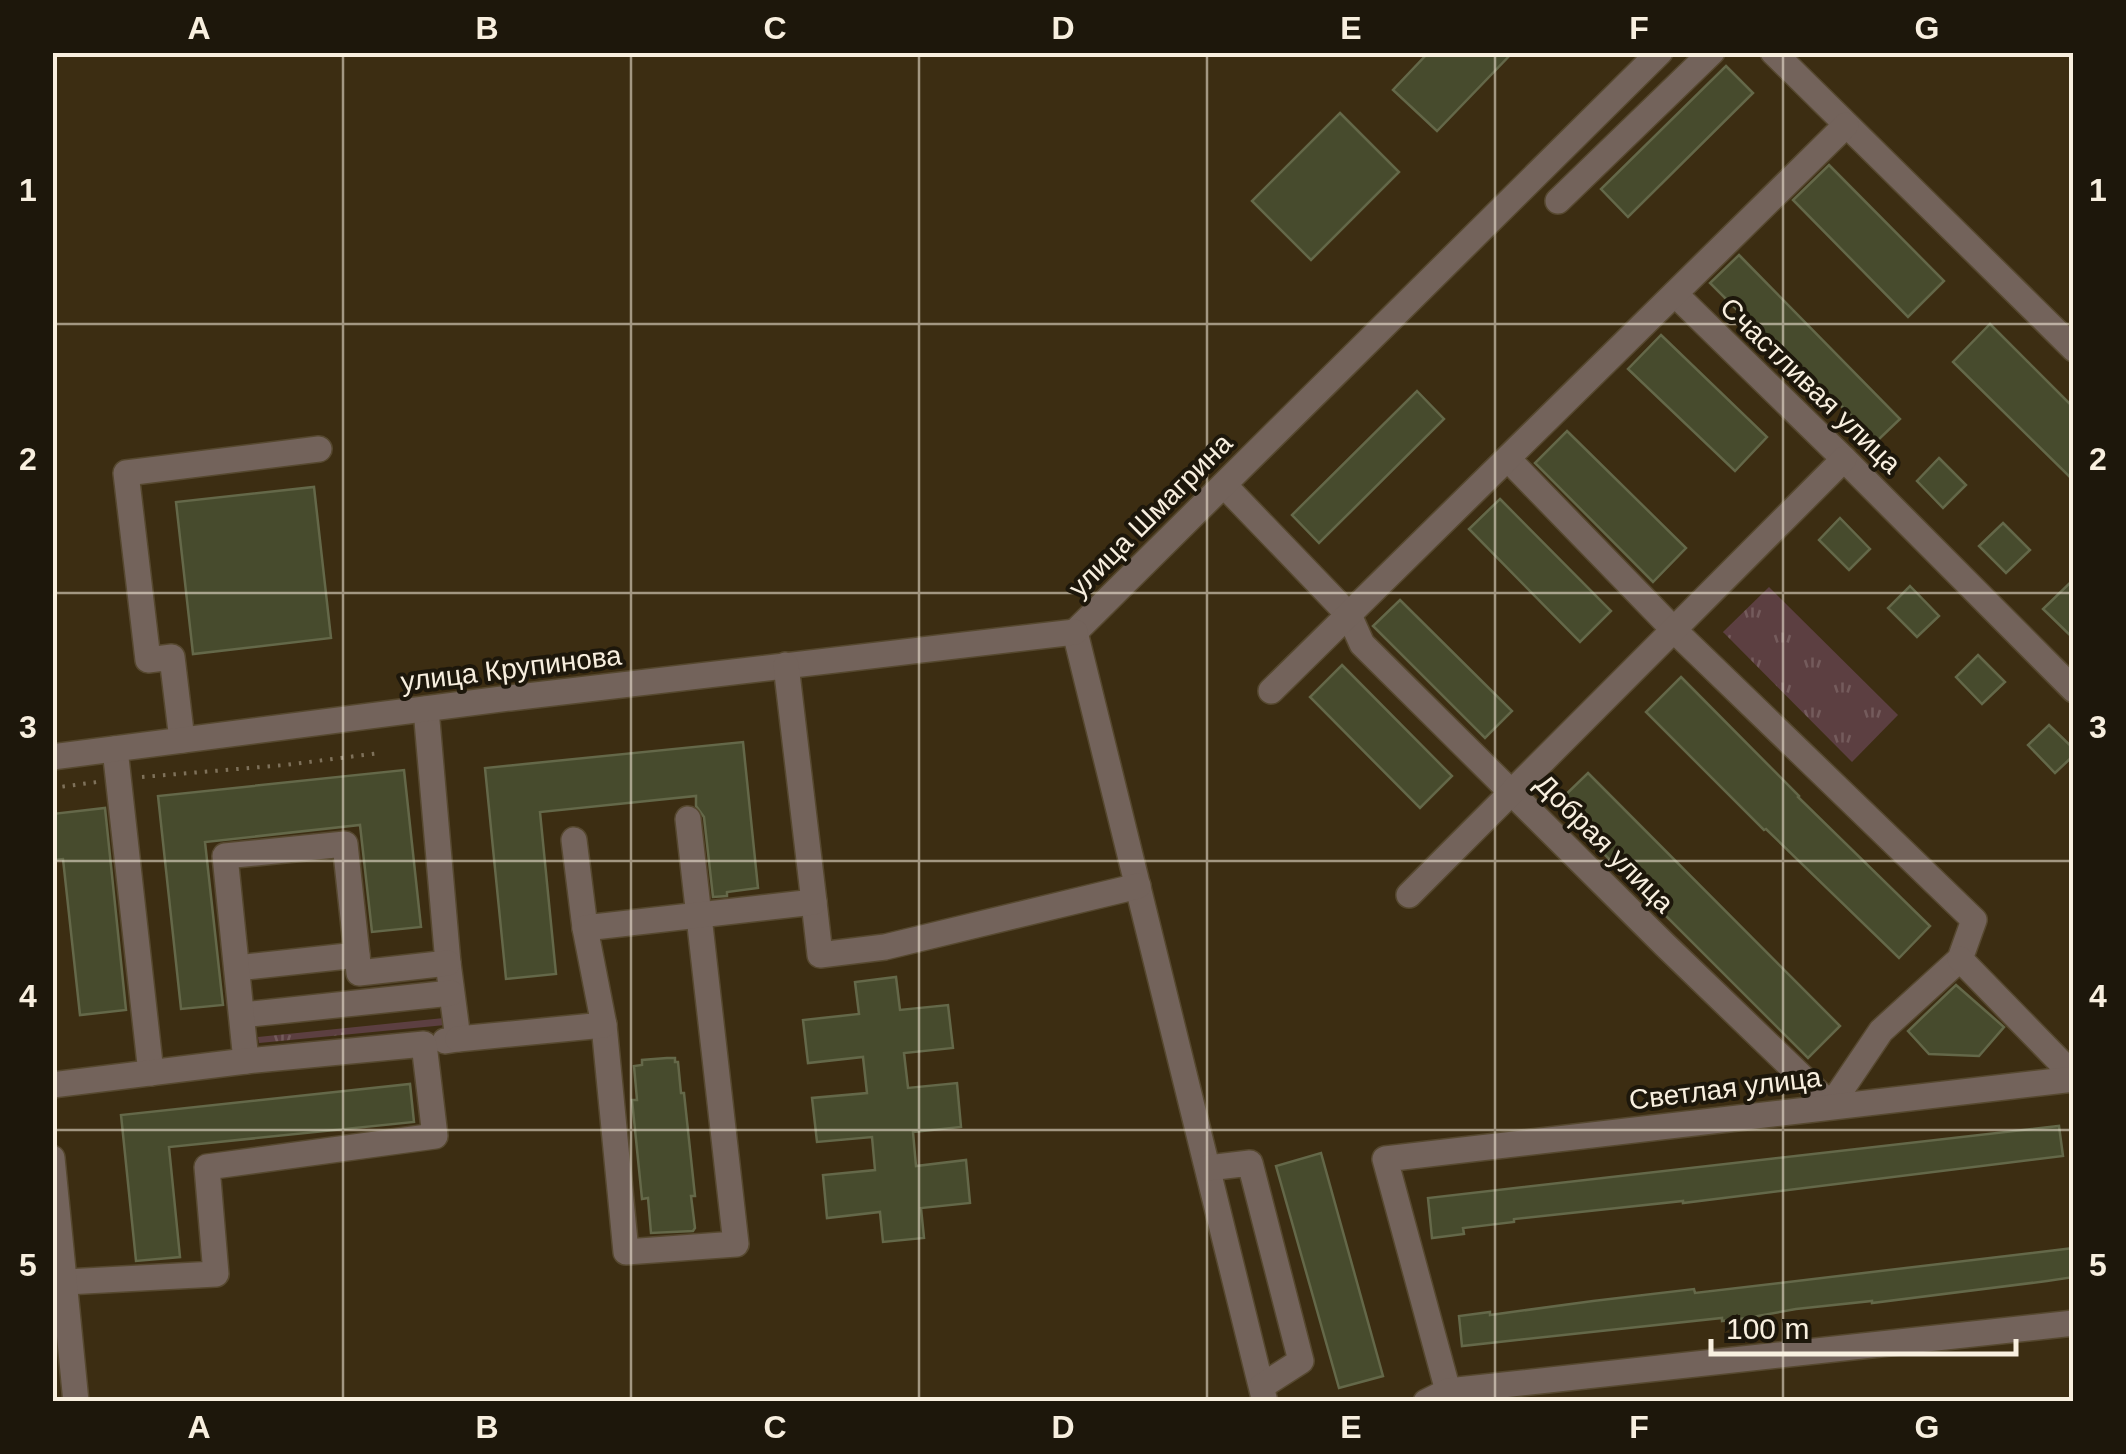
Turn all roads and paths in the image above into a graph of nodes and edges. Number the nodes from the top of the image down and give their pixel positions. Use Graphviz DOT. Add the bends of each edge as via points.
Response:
graph roads {
  1 [pos="1660,52"];
  2 [pos="1712,52"];
  3 [pos="1774,52"];
  4 [pos="1846,125"];
  5 [pos="1558,201"];
  6 [pos="1675,294"];
  7 [pos="2074,348"];
  8 [pos="320,449"];
  9 [pos="1508,459"];
  10 [pos="1844,460"];
  11 [pos="1224,484"];
  12 [pos="1349,615"];
  13 [pos="1675,631"];
  14 [pos="1075,632"];
  15 [pos="786,665"];
  16 [pos="1271,690"];
  17 [pos="2074,690"];
  18 [pos="426,708"];
  19 [pos="182,740"];
  20 [pos="114,749"];
  21 [pos="380,753"];
  22 [pos="52,756"];
  23 [pos="118,779"];
  24 [pos="52,788"];
  25 [pos="1512,793"];
  26 [pos="688,818"];
  27 [pos="574,840"];
  28 [pos="1138,886"];
  29 [pos="1409,895"];
  30 [pos="814,902"];
  31 [pos="698,915"];
  32 [pos="585,928"];
  33 [pos="358,956"];
  34 [pos="1960,960"];
  35 [pos="448,963"];
  36 [pos="237,968"];
  37 [pos="451,993"];
  38 [pos="242,1016"];
  39 [pos="604,1025"];
  40 [pos="458,1039"];
  41 [pos="424,1044"];
  42 [pos="246,1061"];
  43 [pos="151,1073"];
  44 [pos="2074,1077"];
  45 [pos="52,1085"];
  46 [pos="1831,1105"];
  47 [pos="52,1158"];
  48 [pos="1208,1168"];
  49 [pos="66,1282"];
  50 [pos="2074,1323"];
  51 [pos="1264,1394"];
  52 [pos="1437,1396"];
  53 [pos="76,1402"];
  1 -- 11 [label="street, улица Шмагрина"];
  2 -- 5 [label="street"];
  3 -- 4 [label="street"];
  4 -- 6 [label="street, Счастливая улица"];
  4 -- 7 [label="street"];
  6 -- 9 [label="street"];
  6 -- 10 [label="street, Счастливая улица"];
  8 -- 19 [label="street" via="126,473 148,660 172,657"];
  9 -- 12 [label="street"];
  9 -- 13 [label="street"];
  10 -- 13 [label="street"];
  10 -- 17 [label="street, Счастливая улица"];
  11 -- 12 [label="street, Добрая улица"];
  11 -- 14 [label="street, улица Шмагрина"];
  12 -- 16 [label="street"];
  12 -- 25 [label="street, Добрая улица" via="1362,644"];
  13 -- 25 [label="street"];
  13 -- 34 [label="street" via="1974,920"];
  14 -- 15 [label="street, улица Крупинова"];
  14 -- 28 [label="street, улица Шмагрина"];
  15 -- 18 [label="street, улица Крупинова"];
  15 -- 30 [label="street"];
  18 -- 19 [label="street, улица Крупинова"];
  18 -- 35 [label="street"];
  19 -- 20 [label="street, улица Крупинова"];
  20 -- 22 [label="street, улица Крупинова"];
  20 -- 23 [label="street"];
  21 -- 23 [label="path"];
  23 -- 24 [label="path"];
  23 -- 43 [label="street"];
  25 -- 29 [label="street"];
  25 -- 46 [label="street, Добрая улица"];
  26 -- 31 [label="street"];
  27 -- 32 [label="street"];
  28 -- 30 [label="street" via="885,947 820,955"];
  28 -- 48 [label="street, улица Шмагрина"];
  30 -- 31 [label="street"];
  31 -- 32 [label="street"];
  31 -- 39 [label="street" via="736,1244 626,1252"];
  32 -- 39 [label="street"];
  33 -- 35 [label="street" via="358,973"];
  33 -- 36 [label="street"];
  33 -- 36 [label="street" via="344,844 225,856"];
  34 -- 44 [label="street"];
  34 -- 46 [label="street" via="1881,1031"];
  35 -- 37 [label="street"];
  36 -- 38 [label="street"];
  37 -- 38 [label="street"];
  37 -- 40 [label="street"];
  38 -- 42 [label="street"];
  39 -- 40 [label="street"];
  40 -- 41 [label="street"];
  41 -- 42 [label="street"];
  41 -- 49 [label="street" via="434,1136 206,1167 216,1274"];
  42 -- 43 [label="street"];
  43 -- 45 [label="street"];
  44 -- 46 [label="street, Светлая улица"];
  46 -- 52 [label="street, Светлая улица" via="1385,1159"];
  47 -- 49 [label="street"];
  48 -- 51 [label="street, улица Шмагрина"];
  48 -- 51 [label="street" via="1250,1163 1301,1361"];
  49 -- 53 [label="street"];
  50 -- 52 [label="street"];
}
